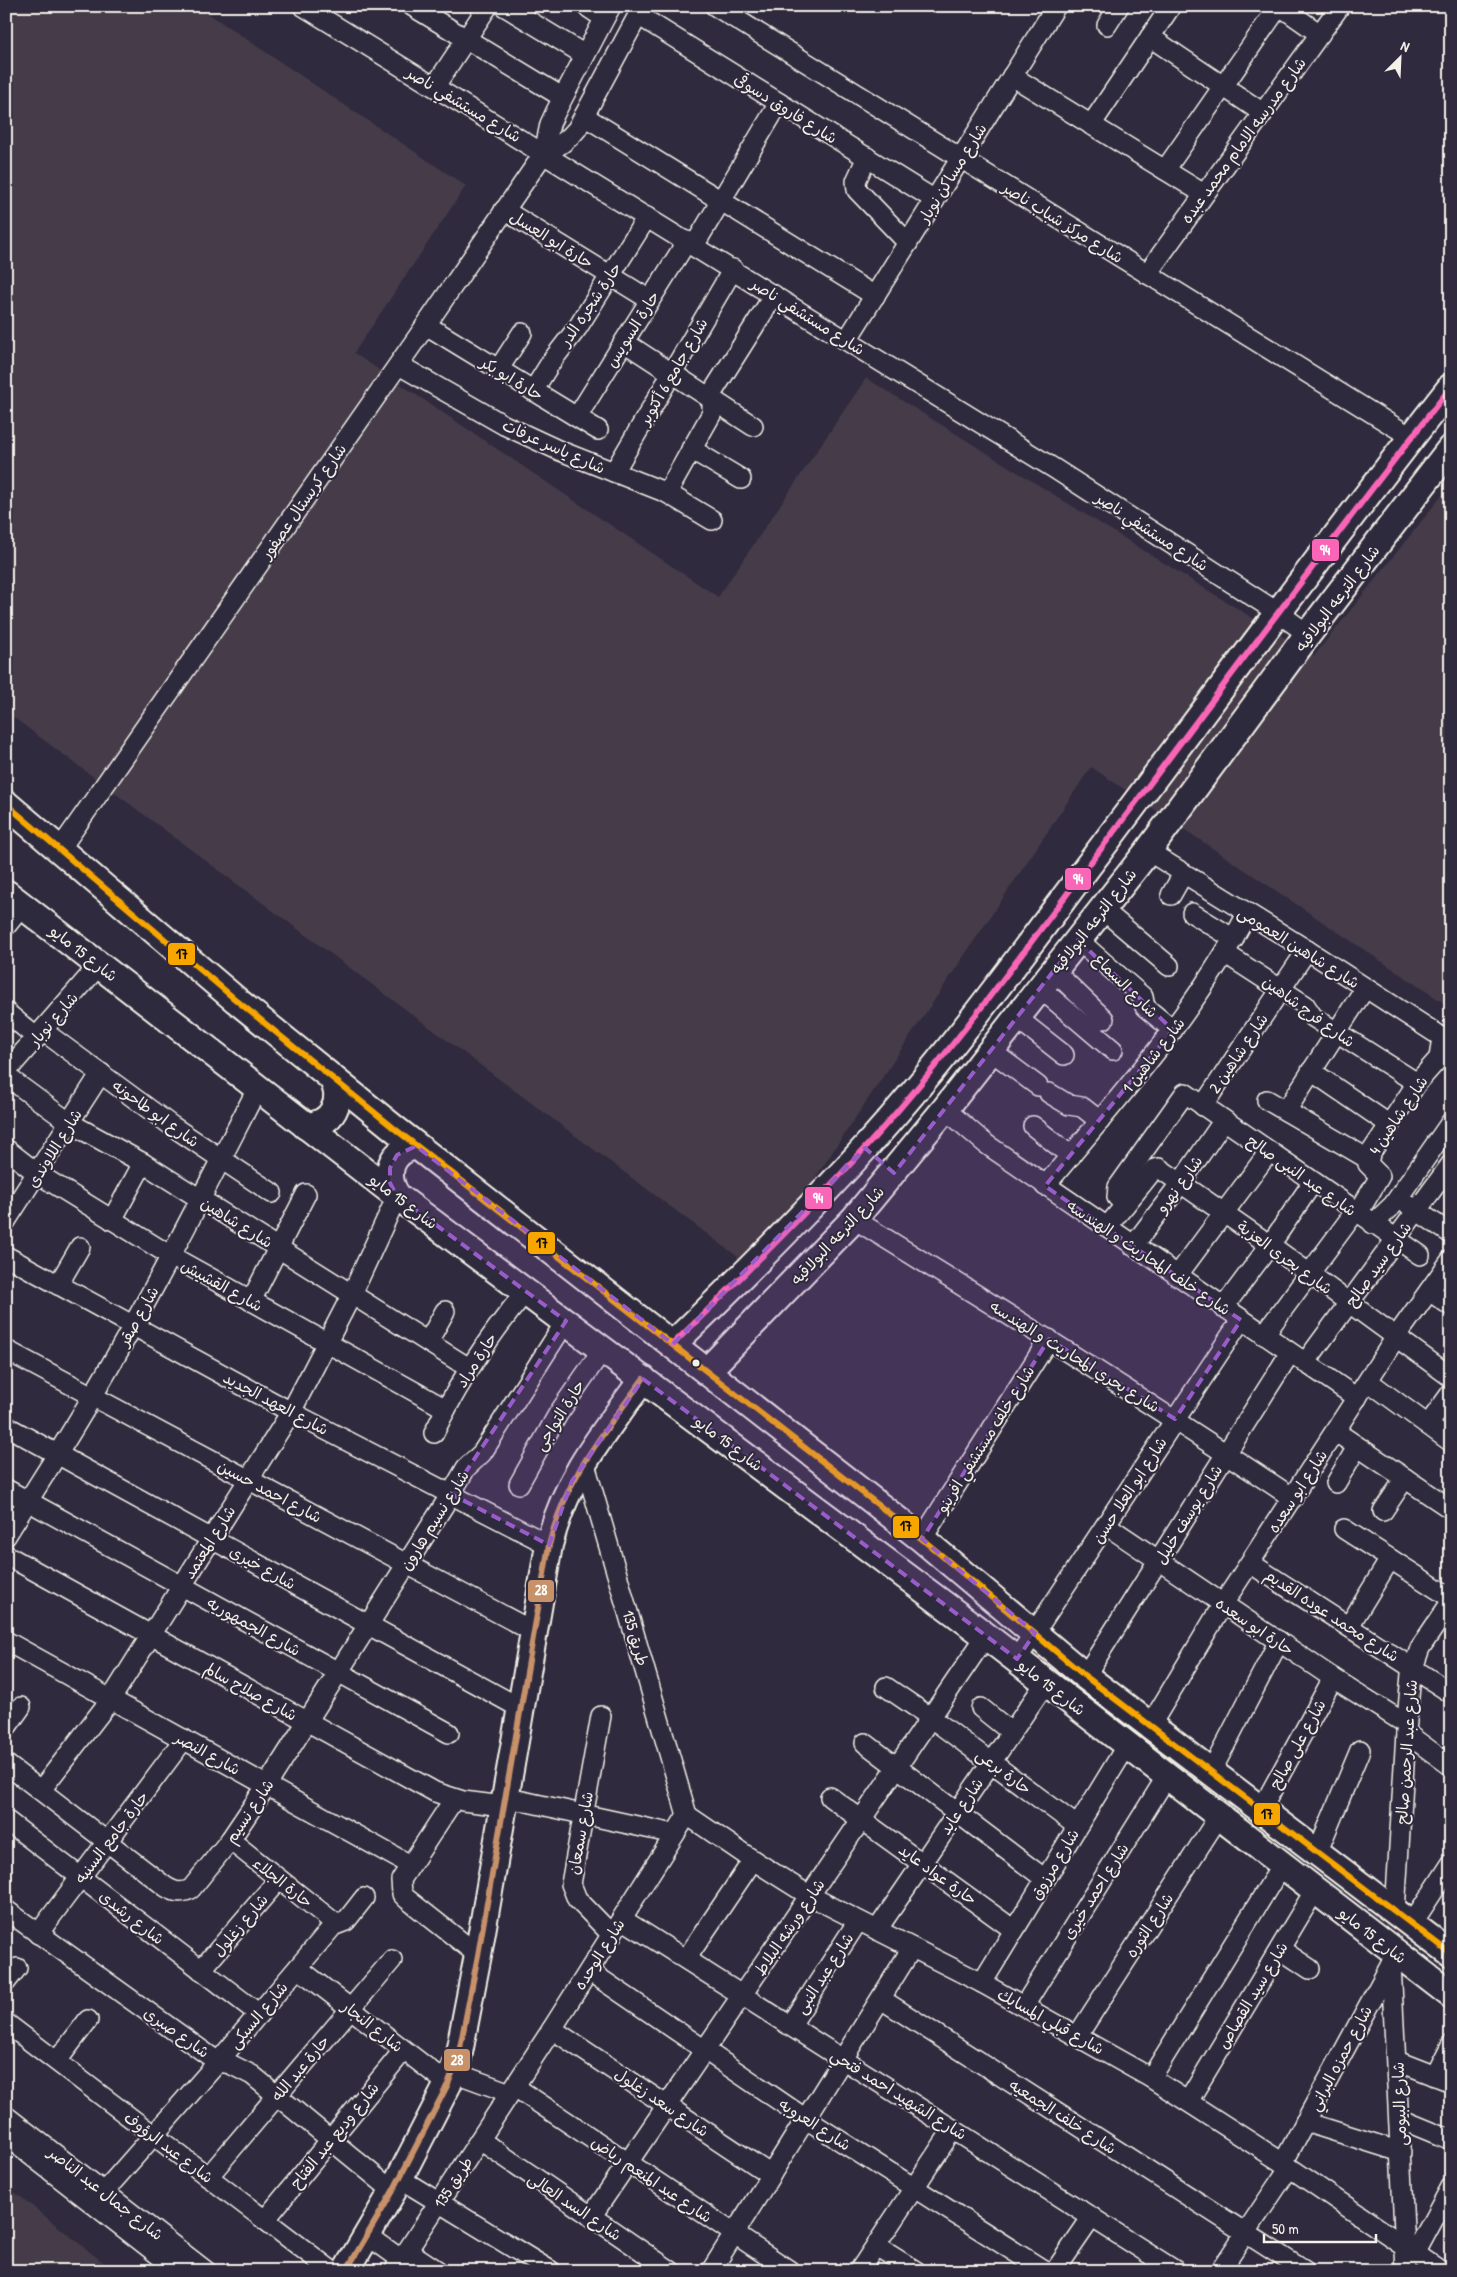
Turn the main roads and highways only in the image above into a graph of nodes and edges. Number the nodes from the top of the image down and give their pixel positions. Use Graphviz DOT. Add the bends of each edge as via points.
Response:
graph roads {
  1 [pos="1451,386"];
  2 [pos="1451,448"];
  3 [pos="6,804"];
  4 [pos="14,899"];
  5 [pos="332,1078"];
  6 [pos="306,1126"];
  7 [pos="416,1146"];
  8 [pos="865,1148"];
  9 [pos="894,1173"];
  10 [pos="397,1196"];
  11 [pos="672,1344"];
  12 [pos="707,1371"];
  13 [pos="643,1379"];
  14 [pos="1451,1954"];
  15 [pos="1451,1995"];
  16 [pos="346,2271"];
  1 -- 8 [label="main road" via="1003,978 917,1088"];
  2 -- 9 [label="main road, شارع الترعه البولاقيه" via="1308,634 1148,851"];
  3 -- 5 [label="main road, شارع 15 مايو"];
  4 -- 6 [label="main road, شارع 15 مايو"];
  5 -- 6 [label="main road" via="338,1092 336,1107 321,1124"];
  5 -- 7 [label="main road, شارع 15 مايو"];
  6 -- 10 [label="main road, شارع 15 مايو"];
  7 -- 10 [label="main road" via="402,1151 392,1161 389,1176"];
  7 -- 11 [label="main road, شارع 15 مايو"];
  8 -- 9 [label="main road"];
  8 -- 11 [label="main road" via="744,1275"];
  9 -- 12 [label="main road, شارع الترعه البولاقيه" via="854,1219"];
  10 -- 13 [label="main road, شارع 15 مايو"];
  11 -- 12 [label="main road, شارع 15 مايو"];
  12 -- 14 [label="main road, شارع 15 مايو" via="922,1539 1085,1676"];
  13 -- 15 [label="main road, شارع 15 مايو" via="1017,1659 1315,1890 1394,1958"];
  13 -- 16 [label="main road" via="584,1461 562,1501 549,1545 463,2040 450,2078 396,2184"];
}
